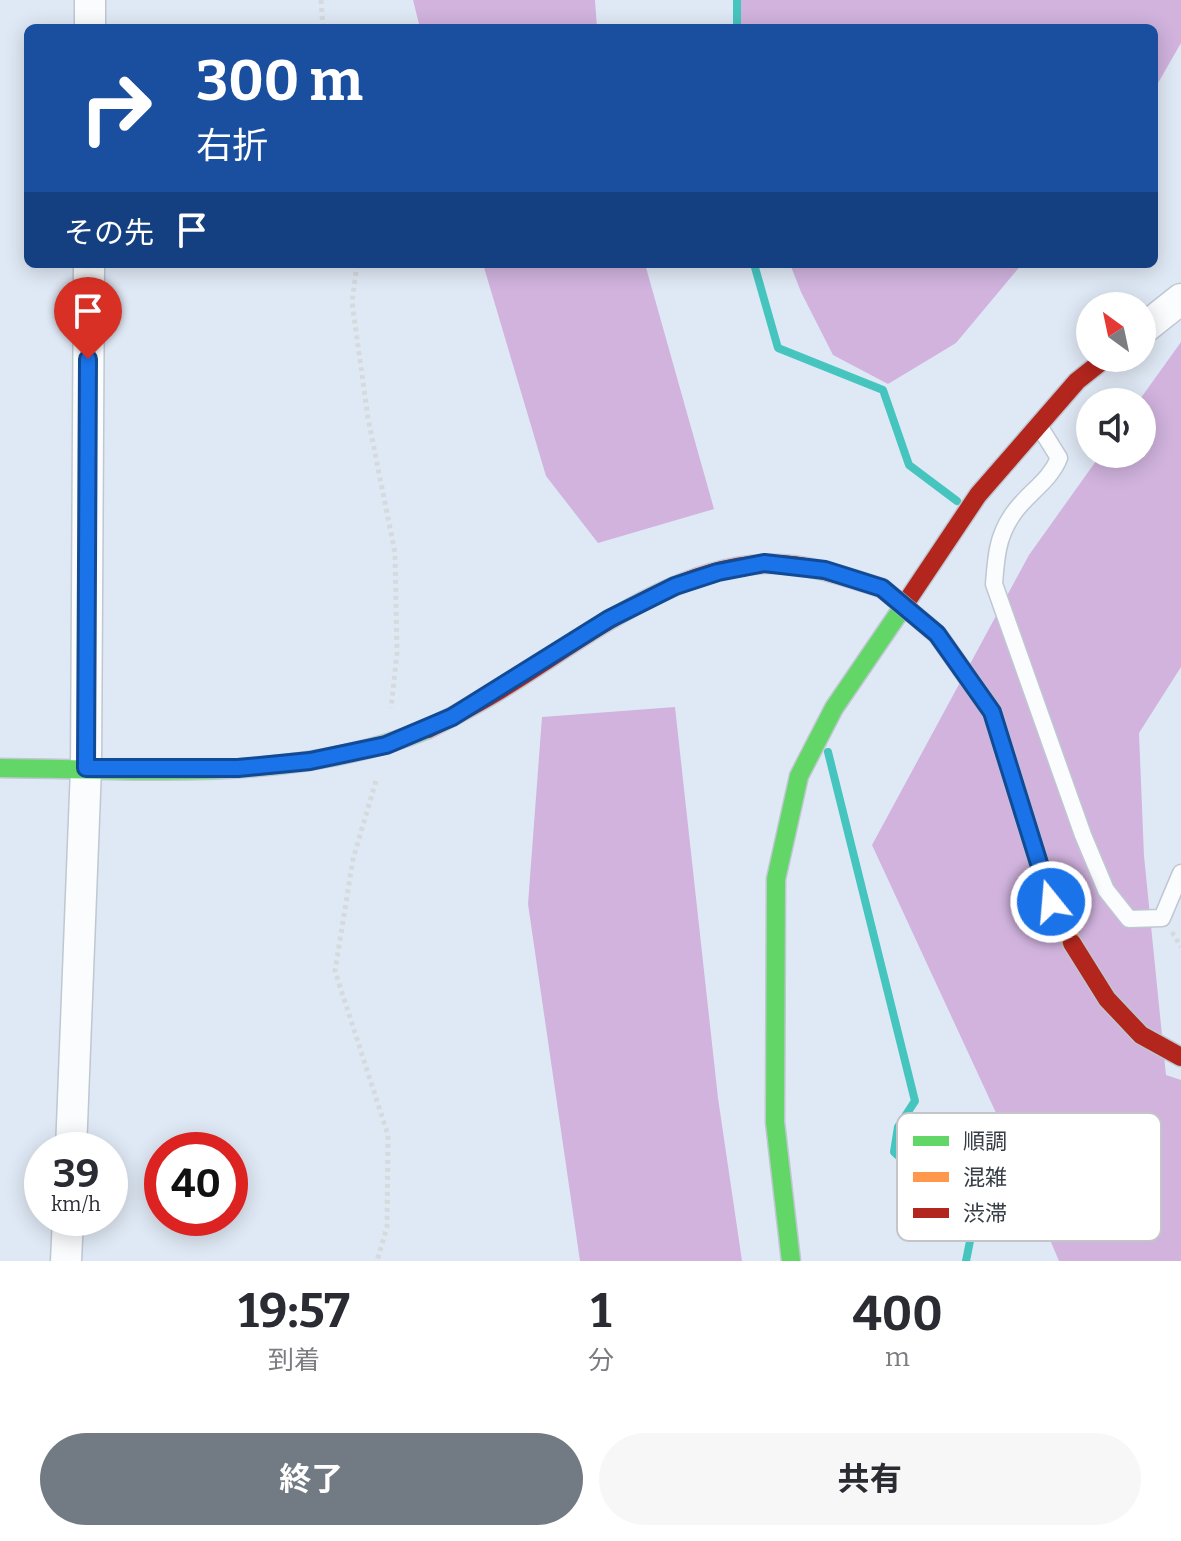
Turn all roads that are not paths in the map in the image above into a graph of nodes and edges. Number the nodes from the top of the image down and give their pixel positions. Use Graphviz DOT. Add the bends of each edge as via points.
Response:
graph roads {
  1 [pos="90,0"];
  2 [pos="90,24"];
  3 [pos="89,268"];
  4 [pos="1181,299"];
  5 [pos="1156,319"];
  6 [pos="1088,372"];
  7 [pos="1039,425"];
  8 [pos="0,768"];
  9 [pos="86,768"];
  10 [pos="1181,873"];
  11 [pos="1181,1057"];
  12 [pos="72,1132"];
  13 [pos="67,1236"];
  14 [pos="66,1261"];
  15 [pos="791,1261"];
  1 -- 2 [label="street"];
  3 -- 9 [label="street"];
  4 -- 5 [label="street"];
  6 -- 7 [label="street"];
  7 -- 10 [label="lane" via="1059,458 1054,472 1012,515 997,546 994,584 1106,890 1129,919 1162,918"];
  7 -- 15 [label="street" via="978,495 834,708 799,776 776,879 775,1122"];
  8 -- 9 [label="street"];
  9 -- 11 [label="street, bridge" via="238,768 310,761 386,745 452,717 639,602 675,586 764,563 825,570 882,588 937,634 992,712 1051,902 1080,960 1141,1035"];
  9 -- 12 [label="street"];
  13 -- 14 [label="street"];
}
